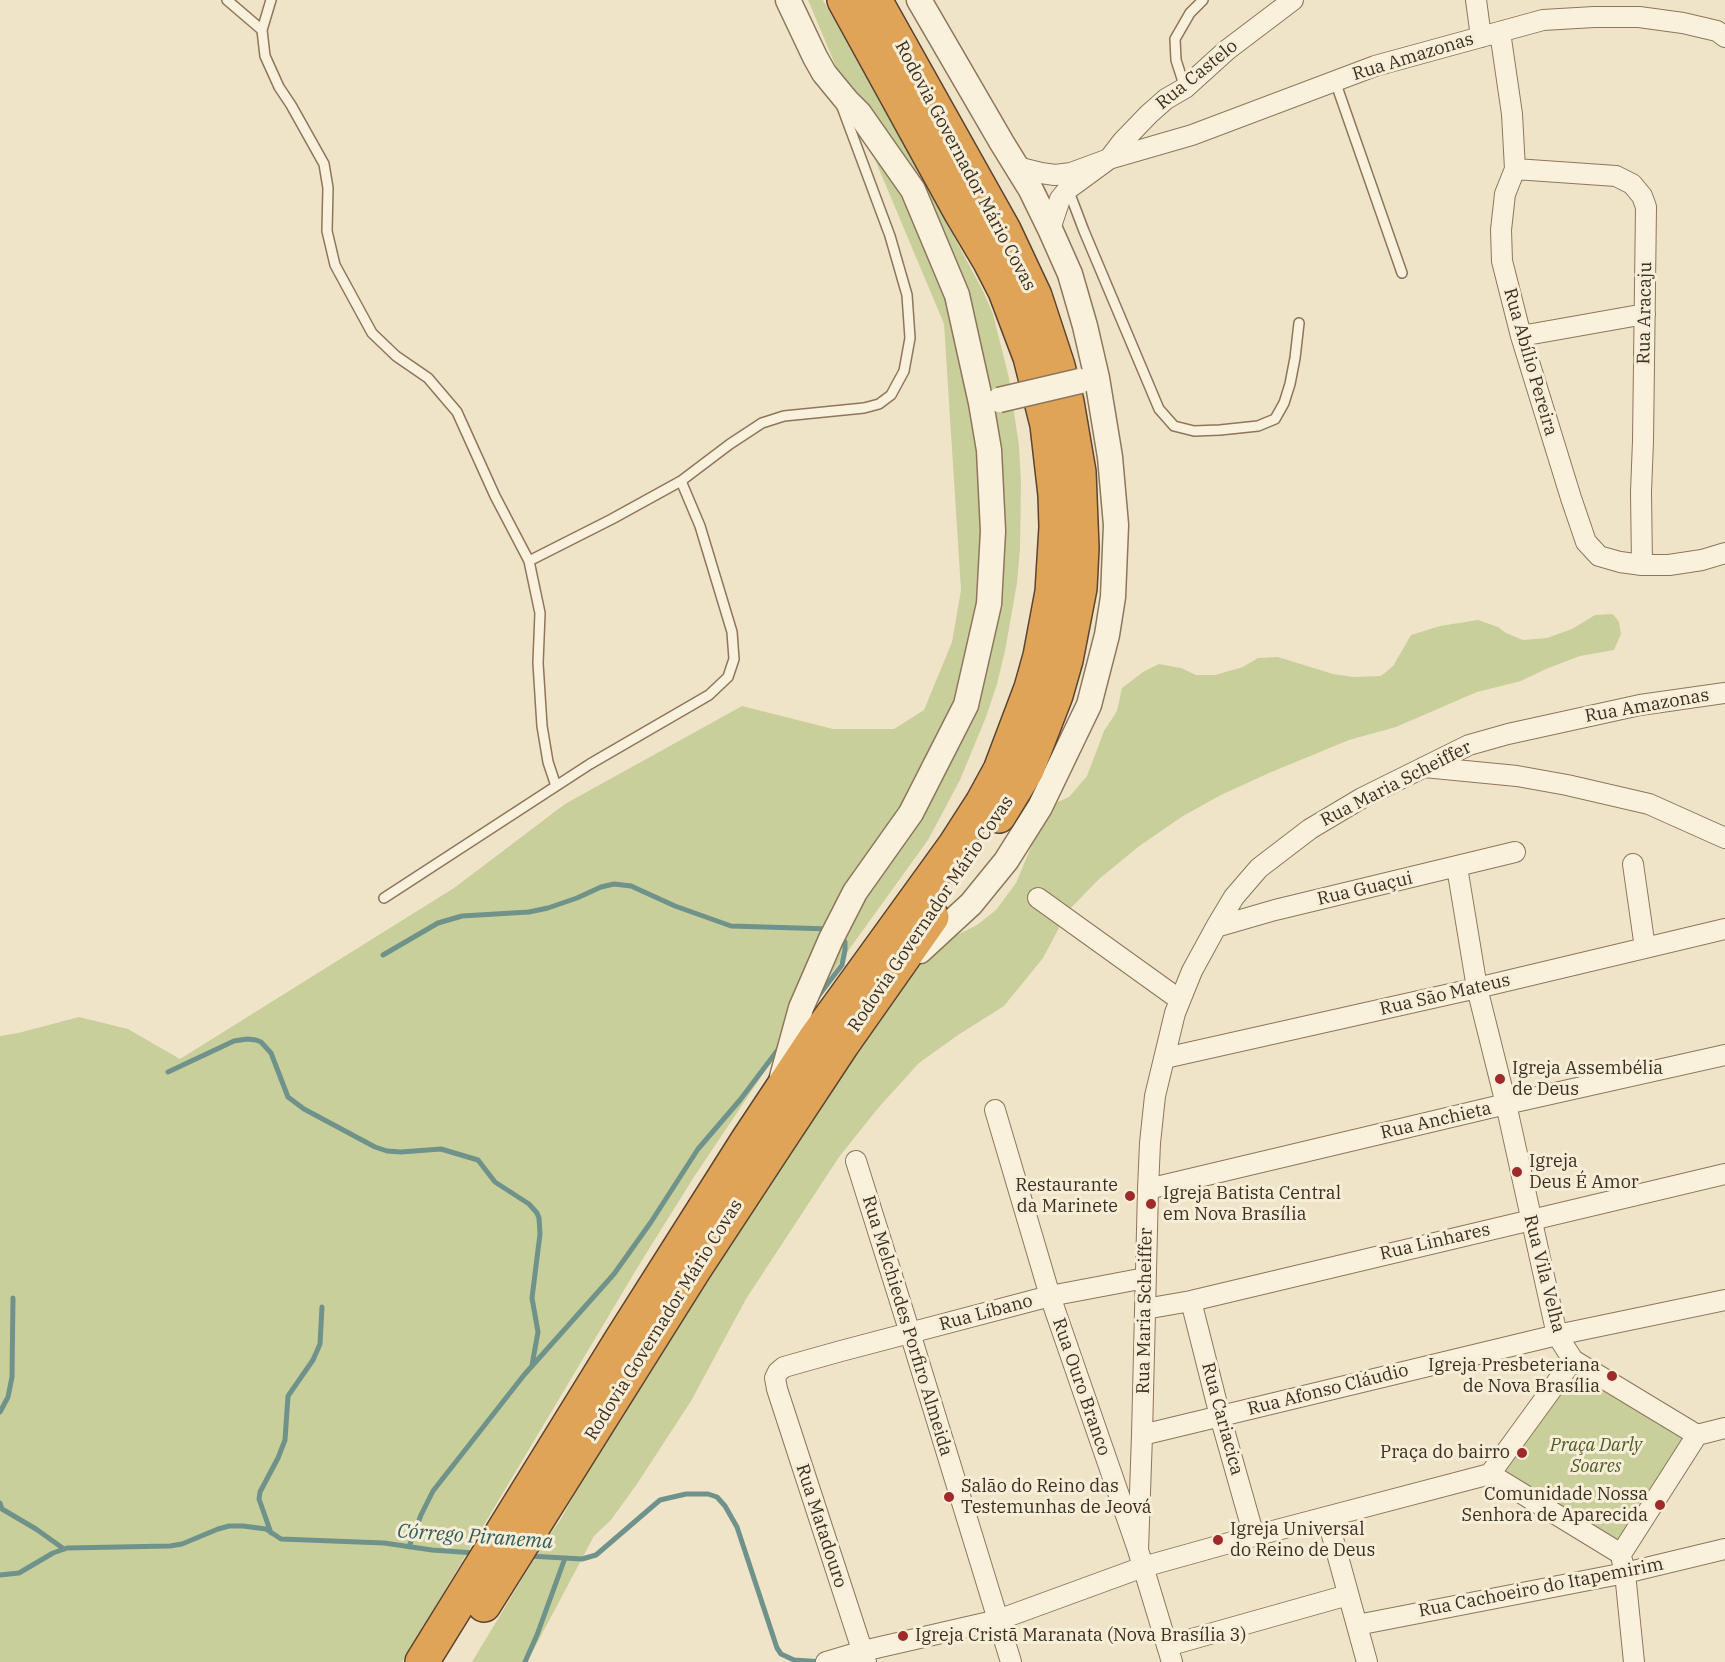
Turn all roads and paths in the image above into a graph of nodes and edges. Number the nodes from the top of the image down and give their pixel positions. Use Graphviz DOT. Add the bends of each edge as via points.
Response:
graph roads {
  1 [pos="227,0"];
  2 [pos="271,0"];
  3 [pos="788,0"];
  4 [pos="844,0"];
  5 [pos="875,0"];
  6 [pos="919,0"];
  7 [pos="1203,0"];
  8 [pos="1293,0"];
  9 [pos="1476,0"];
  10 [pos="262,30"];
  11 [pos="1490,34"];
  12 [pos="1725,37"];
  13 [pos="1335,81"];
  14 [pos="835,88"];
  15 [pos="1185,88"];
  16 [pos="1109,159"];
  17 [pos="1017,167"];
  18 [pos="1515,169"];
  19 [pos="1068,189"];
  20 [pos="1050,229"];
  21 [pos="1402,273"];
  22 [pos="1645,314"];
  23 [pos="1299,323"];
  24 [pos="1521,336"];
  25 [pos="1089,380"];
  26 [pos="990,401"];
  27 [pos="681,481"];
  28 [pos="1725,553"];
  29 [pos="529,561"];
  30 [pos="1642,566"];
  31 [pos="1725,693"];
  32 [pos="1568,720"];
  33 [pos="1423,767"];
  34 [pos="556,786"];
  35 [pos="1725,838"];
  36 [pos="1515,852"];
  37 [pos="1633,864"];
  38 [pos="1457,867"];
  39 [pos="384,898"];
  40 [pos="1038,898"];
  41 [pos="1216,927"];
  42 [pos="1725,929"];
  43 [pos="1646,948"];
  44 [pos="887,981"];
  45 [pos="1477,988"];
  46 [pos="1180,1000"];
  47 [pos="1725,1054"];
  48 [pos="1165,1058"];
  49 [pos="777,1096"];
  50 [pos="1506,1104"];
  51 [pos="995,1110"];
  52 [pos="856,1161"];
  53 [pos="1725,1174"];
  54 [pos="1148,1189"];
  55 [pos="1531,1220"];
  56 [pos="1145,1278"];
  57 [pos="1050,1296"];
  58 [pos="1191,1300"];
  59 [pos="1725,1300"];
  60 [pos="1145,1309"];
  61 [pos="910,1333"];
  62 [pos="1557,1335"];
  63 [pos="1573,1360"];
  64 [pos="777,1389"];
  65 [pos="1220,1416"];
  66 [pos="1725,1428"];
  67 [pos="1143,1435"];
  68 [pos="1697,1435"];
  69 [pos="1490,1474"];
  70 [pos="1327,1517"];
  71 [pos="1254,1536"];
  72 [pos="1725,1549"];
  73 [pos="1140,1559"];
  74 [pos="1623,1563"];
  75 [pos="1348,1595"];
  76 [pos="998,1620"];
  77 [pos="1357,1625"];
  78 [pos="1170,1654"];
  79 [pos="864,1657"];
  80 [pos="422,1662"];
  81 [pos="448,1662"];
  82 [pos="826,1662"];
  83 [pos="1011,1662"];
  84 [pos="1367,1662"];
  85 [pos="1634,1662"];
  1 -- 10 [label="lane"];
  2 -- 10 [label="lane"];
  3 -- 14 [label="street, Rodovia Governador Mário Covas" via="815,57"];
  4 -- 49 [label="highway, Rodovia Governador Mário Covas" via="989,260 1019,324 1047,425 1055,495 1055,560 1040,656 1000,770 955,845"];
  5 -- 44 [label="highway, Rodovia Governador Mário Covas" via="1004,230 1035,296 1067,402 1079,472 1082,524 1080,588 1068,651 1027,770 983,843"];
  6 -- 17 [label="street"];
  7 -- 15 [label="lane" via="1175,39 1176,60"];
  8 -- 15 [label="street, Rua Castelo"];
  9 -- 11 [label="street, Rua Abílio Pereira"];
  10 -- 29 [label="lane" via="269,67 324,164 327,231 335,265 372,333 428,378 457,412"];
  11 -- 12 [label="street, Rua Amazonas" via="1543,20 1639,17 1683,23 1717,31"];
  11 -- 13 [label="street, Rua Amazonas"];
  11 -- 18 [label="street, Rua Abílio Pereira" via="1512,114"];
  13 -- 16 [label="street, Rua Amazonas" via="1192,135"];
  13 -- 21 [label="lane"];
  14 -- 26 [label="street, Rodovia Governador Mário Covas" via="859,113 913,190 957,295"];
  14 -- 27 [label="lane" via="890,236 907,295 910,338 904,371 891,395 879,404 784,416 762,423"];
  15 -- 16 [label="street, Rua Castelo" via="1149,114"];
  16 -- 17 [label="street, Rua Amazonas" via="1055,175"];
  16 -- 19 [label="street, Rua Amazonas"];
  17 -- 20 [label="street"];
  18 -- 22 [label="street, Rua Aracaju" via="1616,176 1632,184 1646,207"];
  18 -- 24 [label="street, Rua Abílio Pereira" via="1505,194 1501,240 1502,261"];
  19 -- 20 [label="street, Rua Amazonas" via="1060,199"];
  19 -- 23 [label="lane" via="1159,409 1174,426 1220,430 1258,426 1275,419 1290,384"];
  20 -- 25 [label="street" via="1070,274 1085,326"];
  22 -- 24 [label="street"];
  22 -- 30 [label="street, Rua Aracaju"];
  24 -- 30 [label="street, Rua Abílio Pereira" via="1586,542 1599,556"];
  25 -- 26 [label="street, bridge"];
  25 -- 44 [label="street" via="1110,457 1116,525 1113,597 1089,705 1040,807 1006,861 971,904"];
  26 -- 49 [label="street, Rodovia Governador Mário Covas" via="993,531 989,604 966,705 911,813 855,892 831,939 801,1008"];
  27 -- 29 [label="lane"];
  27 -- 34 [label="lane" via="700,526 732,632 734,659 728,677 709,695"];
  28 -- 30 [label="street, Rua Abílio Pereira" via="1702,560"];
  29 -- 34 [label="lane" via="540,613 542,726"];
  31 -- 32 [label="street, Rua Amazonas"];
  32 -- 33 [label="street, Rua Maria Scheiffer" via="1469,745"];
  33 -- 35 [label="street" via="1517,776 1598,792 1649,804"];
  33 -- 41 [label="street, Rua Maria Scheiffer" via="1310,829 1259,868 1234,897"];
  34 -- 39 [label="lane"];
  36 -- 38 [label="street, Rua Guaçui"];
  37 -- 43 [label="street"];
  38 -- 41 [label="street, Rua Guaçui"];
  38 -- 45 [label="street, Rua Vila Velha"];
  40 -- 46 [label="street"];
  41 -- 46 [label="street, Rua Maria Scheiffer"];
  42 -- 43 [label="street, Rua São Mateus"];
  43 -- 45 [label="street, Rua São Mateus"];
  44 -- 81 [label="highway, Rodovia Governador Mário Covas" via="694,1270"];
  45 -- 48 [label="street, Rua São Mateus"];
  45 -- 50 [label="street, Rua Vila Velha"];
  46 -- 48 [label="street, Rua Maria Scheiffer"];
  47 -- 50 [label="street, Rua Anchieta"];
  48 -- 54 [label="street, Rua Maria Scheiffer" via="1155,1096"];
  49 -- 80 [label="highway, Rodovia Governador Mário Covas"];
  50 -- 54 [label="street, Rua Anchieta"];
  50 -- 55 [label="street, Rua Vila Velha"];
  51 -- 57 [label="street, Rua Ouro Branco"];
  52 -- 61 [label="street, Rua Melchiedes Porfiro Almeida"];
  53 -- 55 [label="street, Rua Linhares"];
  54 -- 56 [label="street, Rua Maria Scheiffer"];
  55 -- 58 [label="street, Rua Linhares"];
  55 -- 62 [label="street, Rua Vila Velha"];
  56 -- 57 [label="street, Rua Líbano"];
  56 -- 60 [label="street, Rua Maria Scheiffer"];
  57 -- 61 [label="street, Rua Líbano"];
  57 -- 73 [label="street, Rua Ouro Branco"];
  58 -- 60 [label="street, Rua Linhares"];
  58 -- 65 [label="street, Rua Cariacica"];
  59 -- 62 [label="street, Rua Afonso Cláudio"];
  60 -- 67 [label="street, Rua Maria Scheiffer"];
  61 -- 64 [label="street, Rua Líbano" via="784,1368 775,1378"];
  61 -- 76 [label="street, Rua Melchiedes Porfiro Almeida"];
  62 -- 63 [label="street, Rua Vila Velha"];
  62 -- 65 [label="street, Rua Afonso Cláudio"];
  63 -- 68 [label="street"];
  63 -- 69 [label="street"];
  64 -- 79 [label="street, Rua Matadouro"];
  65 -- 67 [label="street, Rua Afonso Cláudio"];
  65 -- 71 [label="street, Rua Cariacica"];
  66 -- 68 [label="street"];
  67 -- 73 [label="street, Rua Maria Scheiffer"];
  68 -- 74 [label="street"];
  69 -- 70 [label="street"];
  69 -- 74 [label="street"];
  70 -- 71 [label="street"];
  70 -- 75 [label="street"];
  71 -- 73 [label="street"];
  72 -- 74 [label="street, Rua Cachoeiro do Itapemirim"];
  73 -- 76 [label="street"];
  73 -- 78 [label="street, Rua Ouro Branco"];
  74 -- 77 [label="street, Rua Cachoeiro do Itapemirim"];
  74 -- 85 [label="street"];
  75 -- 77 [label="street"];
  75 -- 78 [label="street"];
  76 -- 79 [label="street"];
  76 -- 83 [label="street, Rua Melchiedes Porfiro Almeida"];
  77 -- 84 [label="street"];
  79 -- 82 [label="street"];
}
